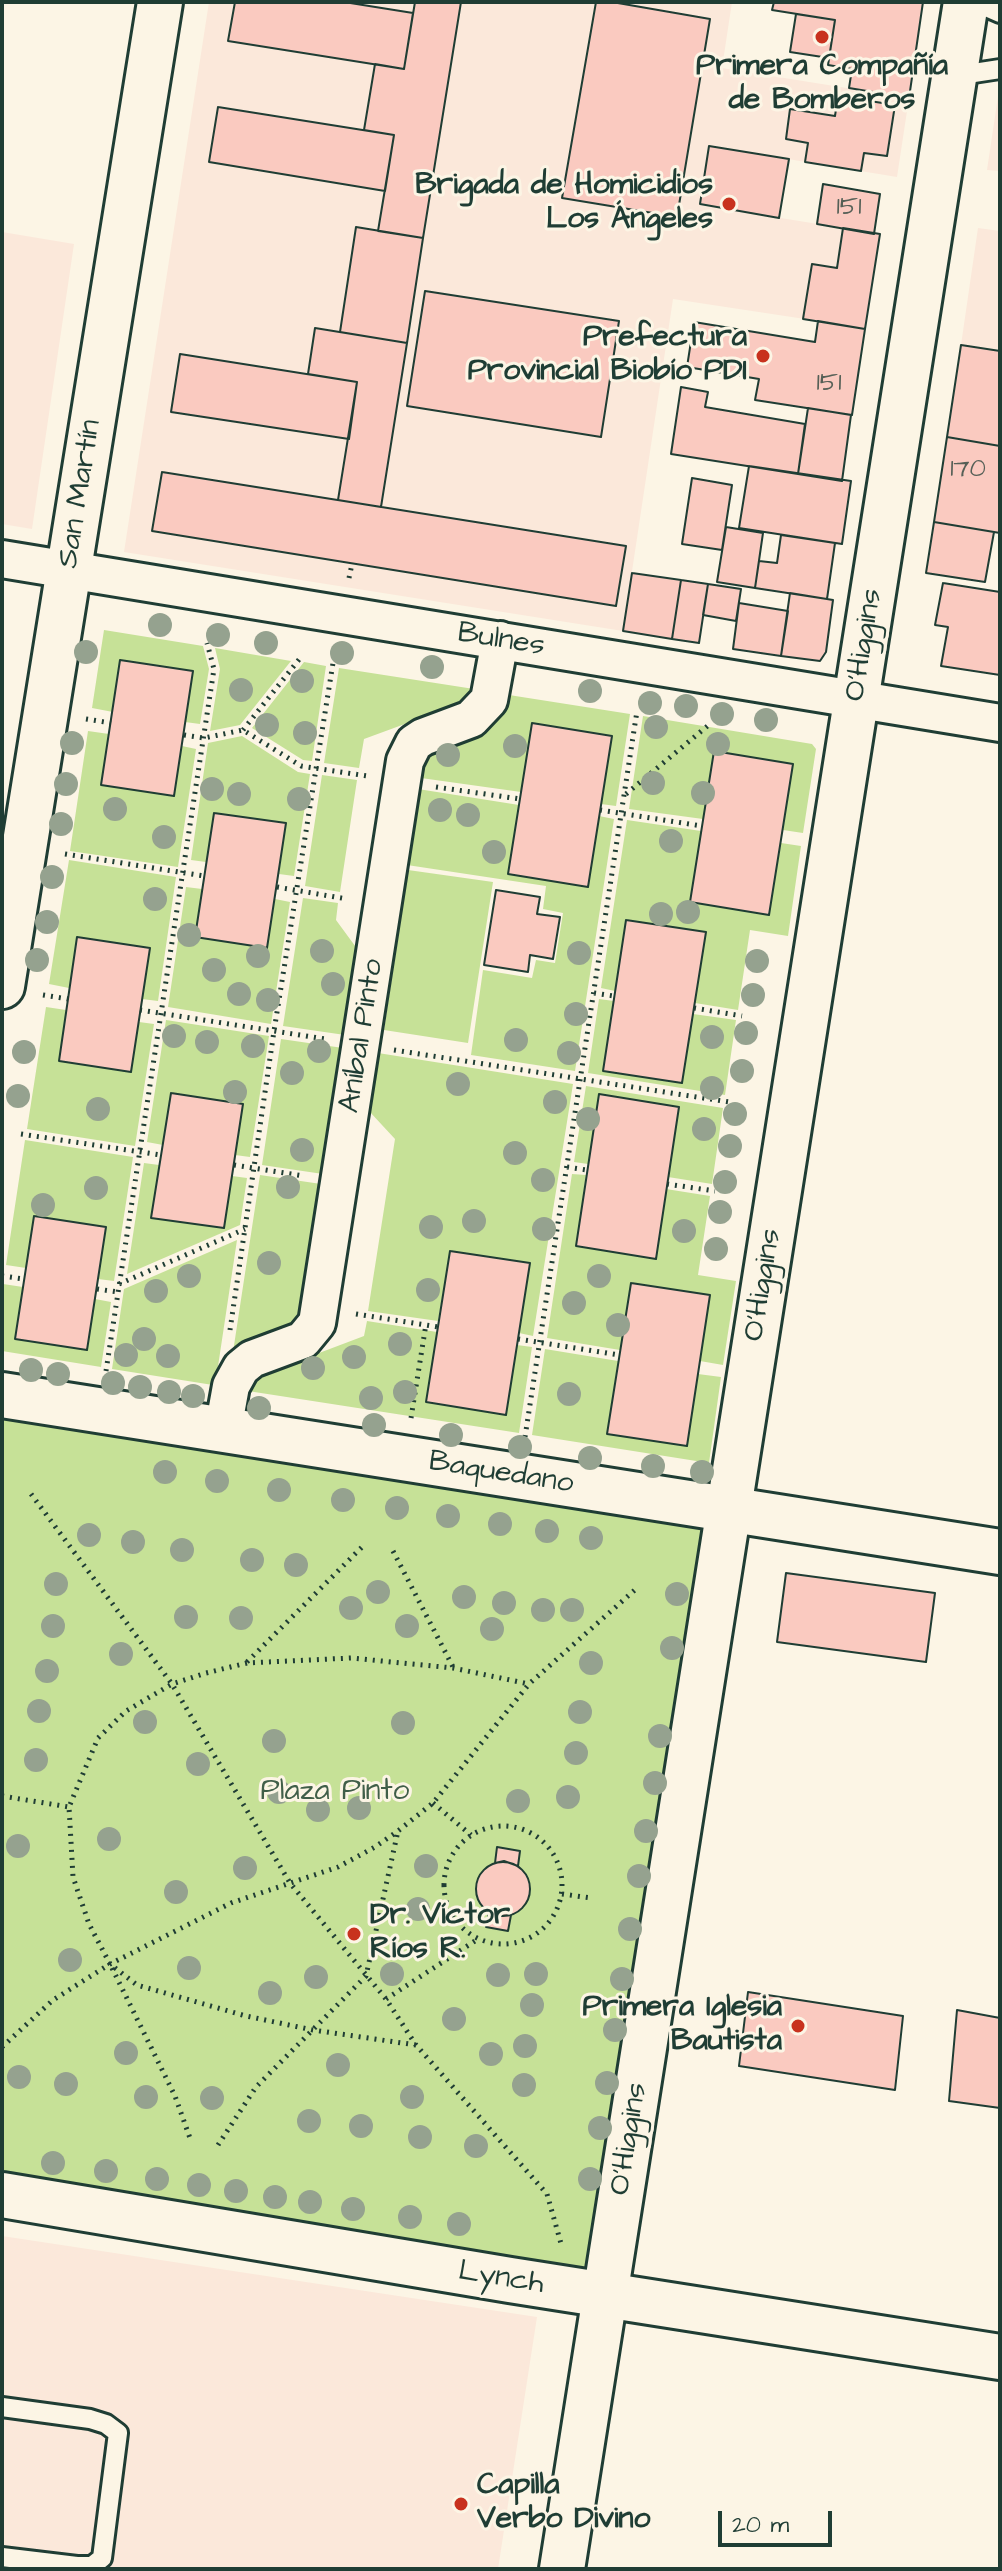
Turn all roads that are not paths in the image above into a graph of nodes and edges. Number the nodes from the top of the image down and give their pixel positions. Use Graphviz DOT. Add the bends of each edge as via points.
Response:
graph roads {
  1 [pos="160,2"];
  2 [pos="966,2"];
  3 [pos="975,2"];
  4 [pos="1000,13"];
  5 [pos="1000,69"];
  6 [pos="954,76"];
  7 [pos="2,559"];
  8 [pos="69,570"];
  9 [pos="500,640"];
  10 [pos="856,699"];
  11 [pos="1000,723"];
  12 [pos="23,991"];
  13 [pos="2,1395"];
  14 [pos="223,1430"];
  15 [pos="729,1509"];
  16 [pos="1000,1552"];
  17 [pos="2,2195"];
  18 [pos="590,2293"];
  19 [pos="1000,2357"];
  20 [pos="2,2407"];
  21 [pos="2,2557"];
  22 [pos="562,2569"];
  1 -- 8 [label="main road, San Martín"];
  2 -- 6 [label="main road, O'Higgins"];
  3 -- 4 [label="lane"];
  5 -- 6 [label="lane"];
  6 -- 10 [label="main road, O'Higgins"];
  7 -- 8 [label="street, Bulnes"];
  8 -- 9 [label="street, Bulnes"];
  8 -- 12 [label="main road, San Martín"];
  9 -- 10 [label="street, Bulnes"];
  9 -- 14 [label="street, Aníbal Pinto" via="489,700 471,719 414,743 405,761 317,1323 303,1340 252,1359 236,1374"];
  10 -- 11 [label="street, Bulnes"];
  10 -- 15 [label="main road, O'Higgins"];
  13 -- 14 [label="main road, Baquedano"];
  14 -- 15 [label="main road, Baquedano"];
  15 -- 16 [label="main road, Baquedano"];
  15 -- 18 [label="main road, O'Higgins"];
  17 -- 18 [label="main road, Lynch"];
  18 -- 19 [label="main road, Lynch"];
  18 -- 22 [label="main road, O'Higgins"];
  20 -- 21 [label="lane" via="90,2419 118,2433 102,2558 92,2566 77,2566"];
}
